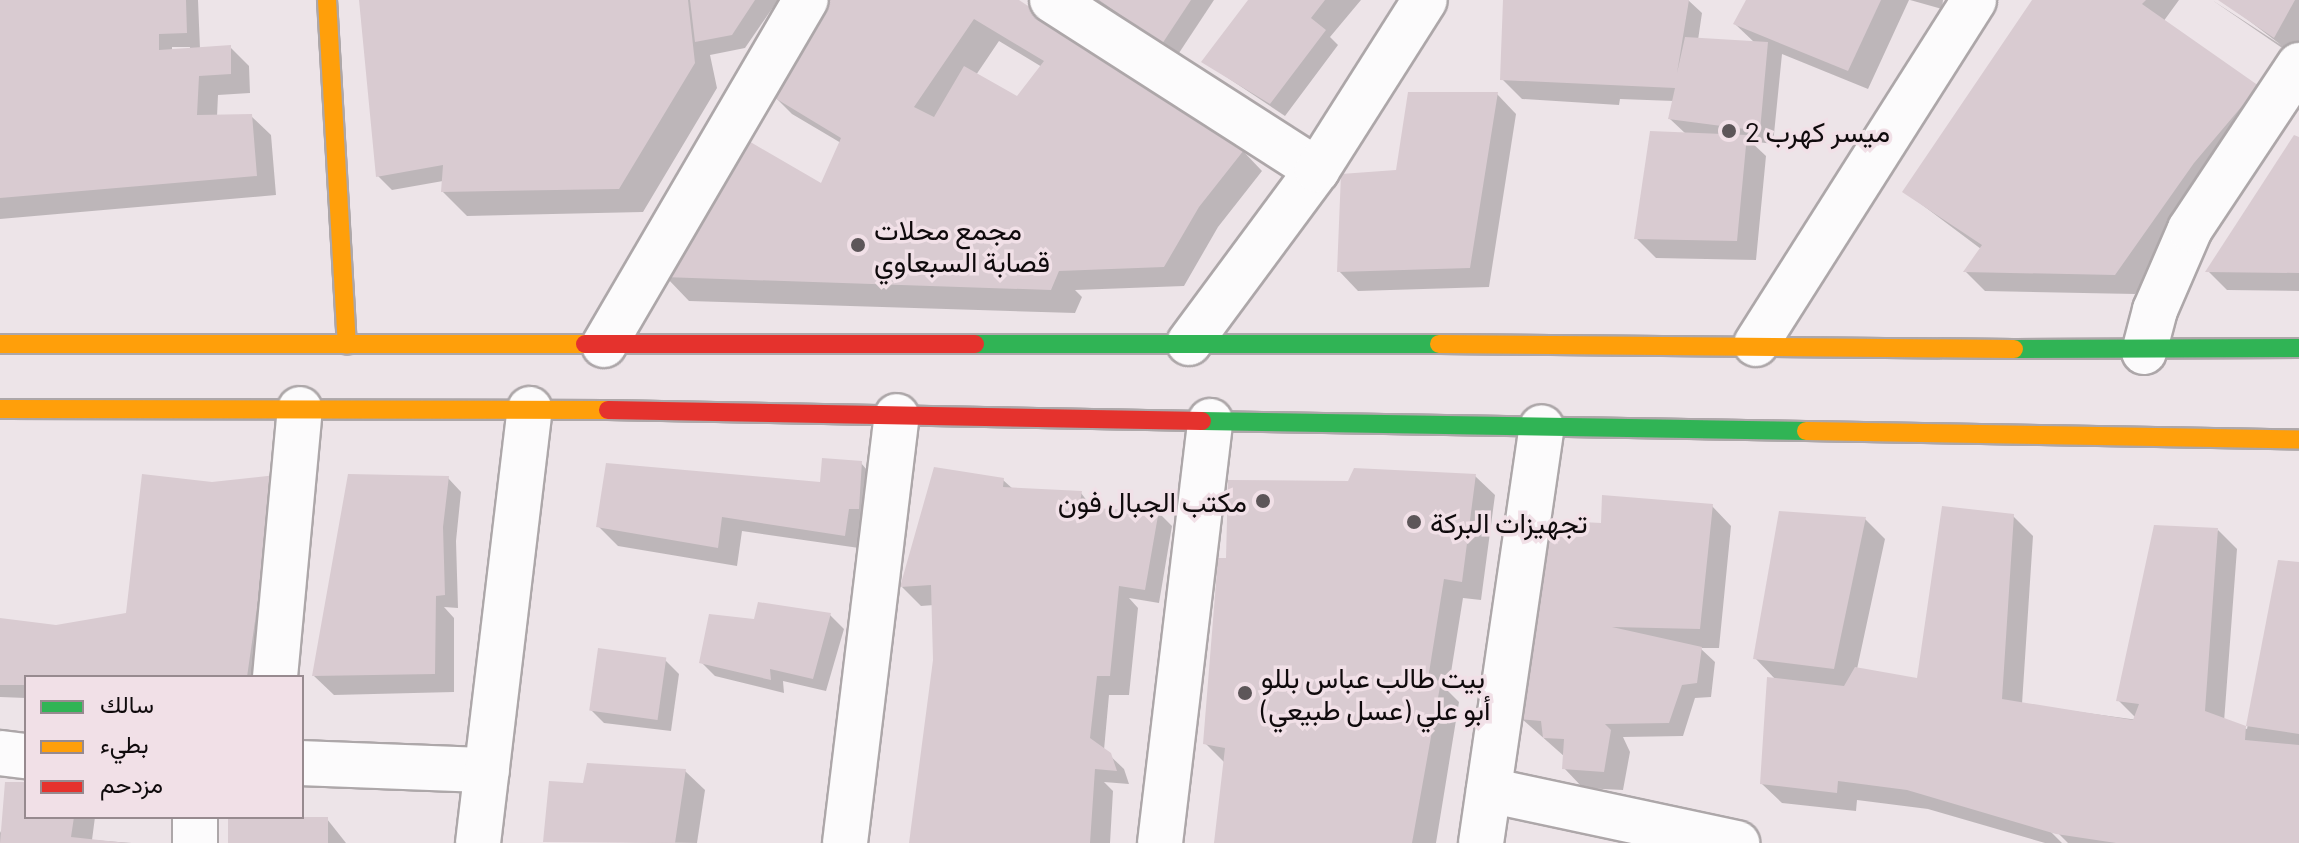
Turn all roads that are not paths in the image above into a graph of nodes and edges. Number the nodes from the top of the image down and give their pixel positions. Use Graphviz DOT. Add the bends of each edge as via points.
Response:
graph roads {
  1 [pos="327,0"];
  2 [pos="806,0"];
  3 [pos="1052,0"];
  4 [pos="1425,0"];
  5 [pos="1974,0"];
  6 [pos="2299,65"];
  7 [pos="1317,170"];
  8 [pos="1189,343"];
  9 [pos="0,344"];
  10 [pos="347,344"];
  11 [pos="1756,344"];
  12 [pos="604,345"];
  13 [pos="2299,348"];
  14 [pos="2144,352"];
  15 [pos="0,409"];
  16 [pos="300,409"];
  17 [pos="530,409"];
  18 [pos="897,416"];
  19 [pos="1210,421"];
  20 [pos="1542,427"];
  21 [pos="2299,440"];
  22 [pos="275,675"];
  23 [pos="0,753"];
  24 [pos="24,756"];
  25 [pos="304,763"];
  26 [pos="487,770"];
  27 [pos="1489,790"];
  28 [pos="195,819"];
  29 [pos="195,843"];
  30 [pos="478,843"];
  31 [pos="845,843"];
  32 [pos="1160,843"];
  33 [pos="1481,843"];
  34 [pos="1737,843"];
  1 -- 10 [label="main road"];
  2 -- 12 [label="street"];
  3 -- 7 [label="street"];
  4 -- 7 [label="street"];
  5 -- 11 [label="street"];
  6 -- 14 [label="street" via="2190,229 2155,310"];
  7 -- 8 [label="street"];
  8 -- 11 [label="main road"];
  8 -- 12 [label="main road"];
  9 -- 10 [label="main road"];
  10 -- 12 [label="main road"];
  11 -- 14 [label="main road"];
  13 -- 14 [label="main road"];
  15 -- 16 [label="main road"];
  16 -- 17 [label="main road"];
  16 -- 22 [label="street"];
  17 -- 18 [label="main road"];
  17 -- 26 [label="street"];
  18 -- 19 [label="main road"];
  18 -- 31 [label="street"];
  19 -- 20 [label="main road"];
  19 -- 32 [label="street"];
  20 -- 21 [label="main road"];
  20 -- 27 [label="street"];
  23 -- 24 [label="street"];
  25 -- 26 [label="street"];
  26 -- 30 [label="street"];
  27 -- 33 [label="street"];
  27 -- 34 [label="street"];
  28 -- 29 [label="street"];
}
